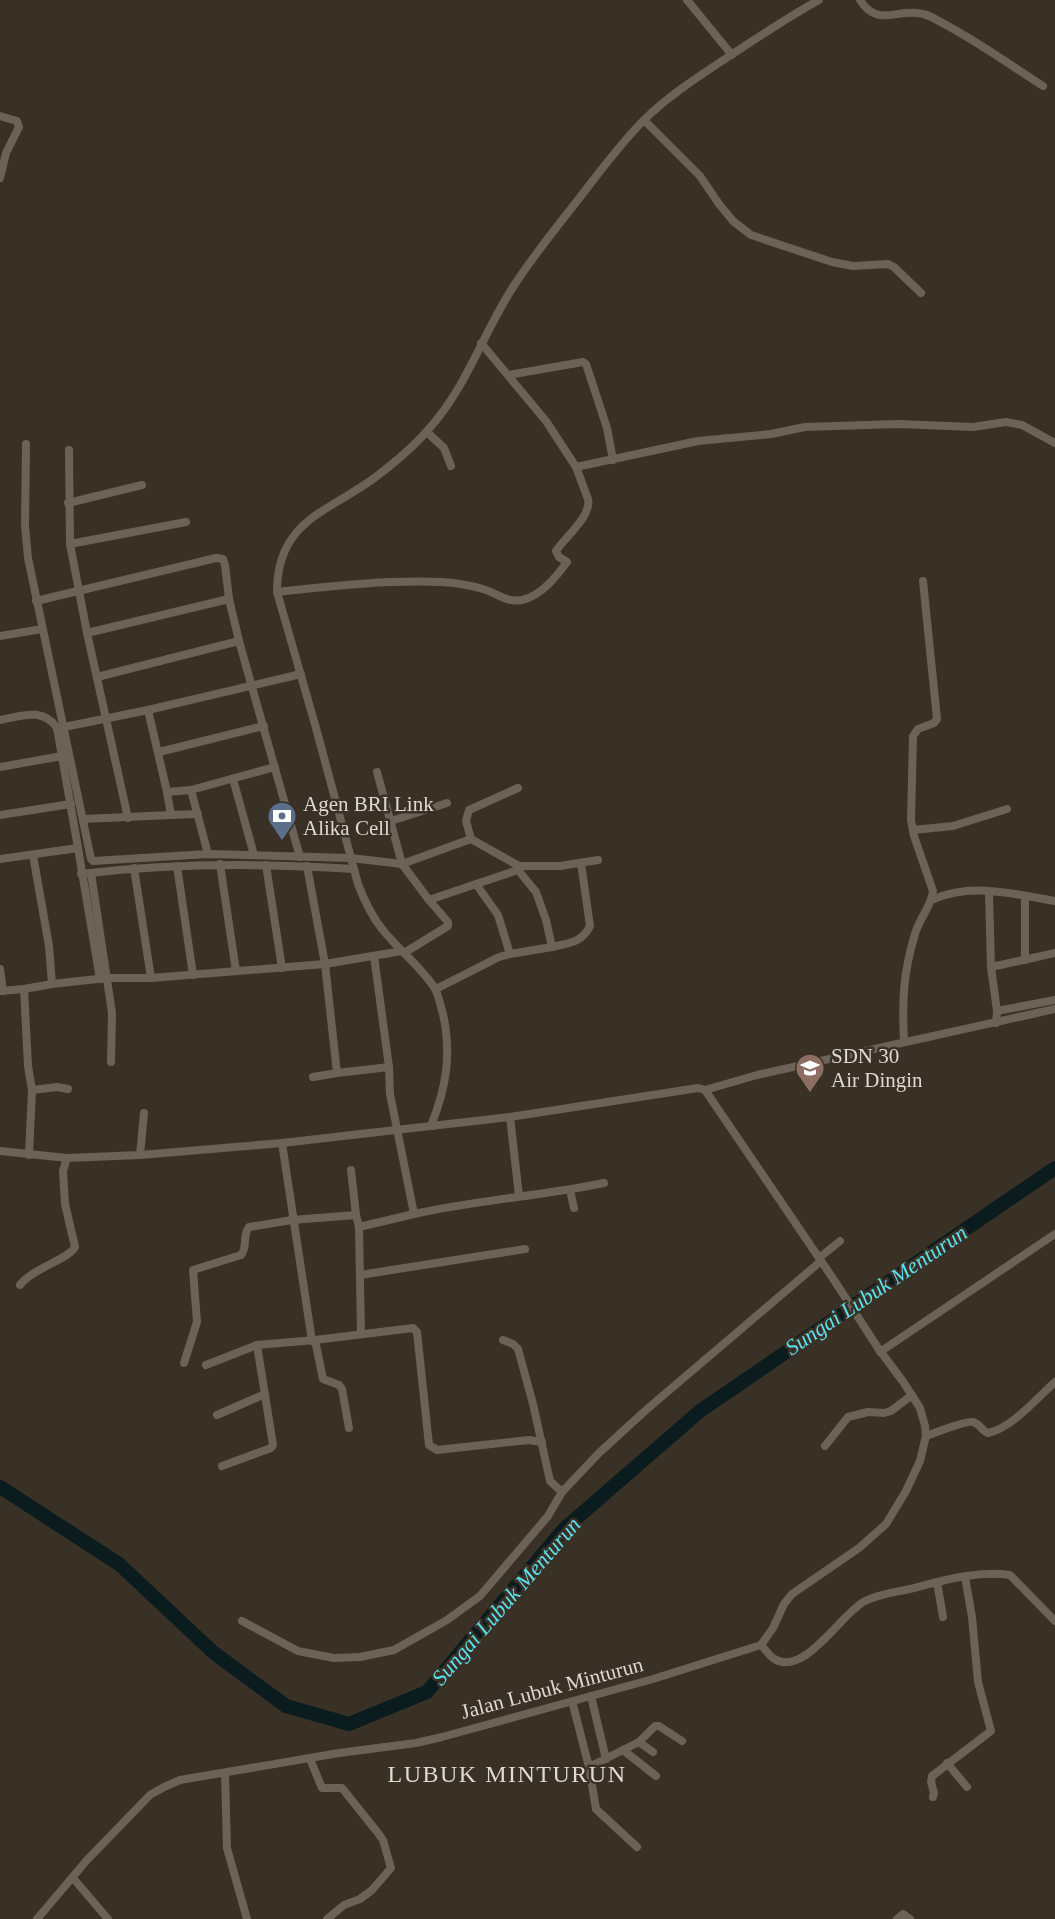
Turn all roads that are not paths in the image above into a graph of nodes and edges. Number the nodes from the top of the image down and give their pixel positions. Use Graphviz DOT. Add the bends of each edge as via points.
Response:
graph roads {
  1 [pos="687,0"];
  2 [pos="819,0"];
  3 [pos="860,0"];
  4 [pos="732,55"];
  5 [pos="1043,86"];
  6 [pos="0,116"];
  7 [pos="644,120"];
  8 [pos="3,152"];
  9 [pos="0,178"];
  10 [pos="921,293"];
  11 [pos="481,343"];
  12 [pos="508,375"];
  13 [pos="427,432"];
  14 [pos="1055,443"];
  15 [pos="26,444"];
  16 [pos="69,450"];
  17 [pos="613,460"];
  18 [pos="451,466"];
  19 [pos="576,467"];
  20 [pos="142,485"];
  21 [pos="68,503"];
  22 [pos="186,522"];
  23 [pos="70,544"];
  24 [pos="923,581"];
  25 [pos="78,590"];
  26 [pos="277,592"];
  27 [pos="229,599"];
  28 [pos="36,601"];
  29 [pos="42,629"];
  30 [pos="87,633"];
  31 [pos="0,636"];
  32 [pos="239,641"];
  33 [pos="301,674"];
  34 [pos="97,677"];
  35 [pos="252,686"];
  36 [pos="148,710"];
  37 [pos="105,718"];
  38 [pos="0,720"];
  39 [pos="264,726"];
  40 [pos="64,727"];
  41 [pos="159,752"];
  42 [pos="62,756"];
  43 [pos="0,767"];
  44 [pos="275,767"];
  45 [pos="377,772"];
  46 [pos="233,778"];
  47 [pos="518,788"];
  48 [pos="191,790"];
  49 [pos="167,792"];
  50 [pos="447,803"];
  51 [pos="70,804"];
  52 [pos="1007,810"];
  53 [pos="198,814"];
  54 [pos="0,815"];
  55 [pos="171,815"];
  56 [pos="128,818"];
  57 [pos="83,819"];
  58 [pos="391,821"];
  59 [pos="913,830"];
  60 [pos="471,839"];
  61 [pos="78,848"];
  62 [pos="208,854"];
  63 [pos="33,855"];
  64 [pos="255,855"];
  65 [pos="300,857"];
  66 [pos="351,858"];
  67 [pos="0,859"];
  68 [pos="598,860"];
  69 [pos="581,863"];
  70 [pos="220,864"];
  71 [pos="402,864"];
  72 [pos="266,865"];
  73 [pos="177,866"];
  74 [pos="307,866"];
  75 [pos="134,868"];
  76 [pos="518,868"];
  77 [pos="353,869"];
  78 [pos="91,873"];
  79 [pos="81,874"];
  80 [pos="476,884"];
  81 [pos="989,892"];
  82 [pos="1025,896"];
  83 [pos="429,900"];
  84 [pos="932,900"];
  85 [pos="1055,901"];
  86 [pos="552,947"];
  87 [pos="403,952"];
  88 [pos="1055,953"];
  89 [pos="510,954"];
  90 [pos="374,956"];
  91 [pos="1025,960"];
  92 [pos="325,964"];
  93 [pos="991,967"];
  94 [pos="282,968"];
  95 [pos="0,969"];
  96 [pos="236,971"];
  97 [pos="194,975"];
  98 [pos="103,978"];
  99 [pos="151,978"];
  100 [pos="52,984"];
  101 [pos="24,989"];
  102 [pos="436,989"];
  103 [pos="2,991"];
  104 [pos="1055,1000"];
  105 [pos="1055,1009"];
  106 [pos="997,1011"];
  107 [pos="996,1023"];
  108 [pos="904,1042"];
  109 [pos="111,1062"];
  110 [pos="388,1067"];
  111 [pos="338,1073"];
  112 [pos="313,1077"];
  113 [pos="68,1089"];
  114 [pos="32,1090"];
  115 [pos="705,1090"];
  116 [pos="144,1113"];
  117 [pos="510,1117"];
  118 [pos="431,1126"];
  119 [pos="397,1131"];
  120 [pos="282,1143"];
  121 [pos="0,1151"];
  122 [pos="29,1155"];
  123 [pos="140,1155"];
  124 [pos="67,1158"];
  125 [pos="351,1170"];
  126 [pos="604,1183"];
  127 [pos="570,1190"];
  128 [pos="519,1196"];
  129 [pos="573,1208"];
  130 [pos="414,1214"];
  131 [pos="356,1215"];
  132 [pos="292,1220"];
  133 [pos="359,1227"];
  134 [pos="1055,1234"];
  135 [pos="840,1241"];
  136 [pos="525,1248"];
  137 [pos="820,1259"];
  138 [pos="360,1275"];
  139 [pos="20,1285"];
  140 [pos="361,1334"];
  141 [pos="503,1340"];
  142 [pos="313,1341"];
  143 [pos="257,1345"];
  144 [pos="878,1348"];
  145 [pos="184,1363"];
  146 [pos="206,1365"];
  147 [pos="1055,1382"];
  148 [pos="265,1394"];
  149 [pos="912,1395"];
  150 [pos="218,1415"];
  151 [pos="349,1428"];
  152 [pos="926,1436"];
  153 [pos="542,1442"];
  154 [pos="825,1446"];
  155 [pos="222,1466"];
  156 [pos="562,1492"];
  157 [pos="965,1577"];
  158 [pos="937,1582"];
  159 [pos="943,1617"];
  160 [pos="1053,1617"];
  161 [pos="242,1621"];
  162 [pos="761,1644"];
  163 [pos="591,1696"];
  164 [pos="572,1701"];
  165 [pos="682,1741"];
  166 [pos="639,1742"];
  167 [pos="623,1750"];
  168 [pos="653,1752"];
  169 [pos="310,1759"];
  170 [pos="606,1759"];
  171 [pos="947,1763"];
  172 [pos="589,1767"];
  173 [pos="225,1774"];
  174 [pos="657,1776"];
  175 [pos="967,1787"];
  176 [pos="933,1797"];
  177 [pos="637,1847"];
  178 [pos="73,1878"];
  179 [pos="38,1919"];
  180 [pos="108,1919"];
  181 [pos="247,1919"];
  182 [pos="327,1919"];
  183 [pos="897,1919"];
  184 [pos="910,1919"];
  1 -- 4 [label="street"];
  2 -- 4 [label="street"];
  3 -- 5 [label="street" via="868,11 881,16 929,16"];
  4 -- 7 [label="street"];
  6 -- 8 [label="street" via="19,124"];
  7 -- 10 [label="street" via="700,177 733,221 751,235 832,262 853,266 888,264"];
  7 -- 11 [label="street" via="534,257"];
  8 -- 9 [label="street"];
  11 -- 12 [label="street"];
  11 -- 13 [label="street" via="467,376"];
  12 -- 17 [label="street" via="586,364"];
  12 -- 19 [label="street" via="546,421"];
  13 -- 18 [label="street" via="444,448"];
  13 -- 26 [label="street" via="376,477 313,515 288,542 277,571"];
  14 -- 17 [label="street" via="1022,425 1006,422 973,427 805,427 698,441"];
  15 -- 28 [label="street" via="26,542"];
  16 -- 21 [label="street"];
  17 -- 19 [label="street"];
  19 -- 26 [label="street" via="588,510 556,550 567,562 534,596 507,600 485,589 442,582 371,582"];
  20 -- 21 [label="street"];
  21 -- 23 [label="street"];
  22 -- 23 [label="street"];
  23 -- 25 [label="street"];
  24 -- 59 [label="street" via="937,719 913,736"];
  25 -- 27 [label="street" via="219,558 225,562"];
  25 -- 28 [label="street"];
  25 -- 30 [label="street"];
  26 -- 33 [label="street"];
  27 -- 30 [label="street"];
  27 -- 32 [label="street"];
  28 -- 29 [label="street"];
  29 -- 31 [label="street"];
  29 -- 40 [label="street"];
  30 -- 34 [label="street"];
  32 -- 34 [label="street"];
  32 -- 35 [label="street"];
  33 -- 35 [label="street"];
  33 -- 66 [label="street"];
  34 -- 37 [label="street"];
  35 -- 36 [label="street"];
  35 -- 39 [label="street"];
  36 -- 37 [label="street"];
  36 -- 41 [label="street"];
  37 -- 40 [label="street"];
  37 -- 56 [label="street"];
  38 -- 42 [label="street" via="35,715 51,719 57,728"];
  39 -- 41 [label="street"];
  39 -- 44 [label="street"];
  40 -- 57 [label="street"];
  41 -- 49 [label="street"];
  42 -- 43 [label="street"];
  42 -- 51 [label="street"];
  44 -- 46 [label="street"];
  44 -- 65 [label="street"];
  45 -- 58 [label="street"];
  46 -- 48 [label="street"];
  46 -- 64 [label="street"];
  47 -- 60 [label="street" via="469,810 466,821"];
  48 -- 49 [label="street"];
  48 -- 53 [label="street"];
  49 -- 55 [label="street"];
  50 -- 58 [label="street"];
  51 -- 54 [label="street"];
  51 -- 61 [label="street"];
  52 -- 59 [label="street" via="953,826"];
  53 -- 55 [label="street"];
  53 -- 62 [label="street"];
  55 -- 56 [label="street"];
  56 -- 57 [label="street"];
  57 -- 62 [label="street" via="93,861"];
  58 -- 71 [label="street"];
  59 -- 84 [label="street" via="931,882"];
  60 -- 71 [label="street"];
  60 -- 76 [label="street"];
  61 -- 63 [label="street"];
  61 -- 79 [label="street"];
  62 -- 64 [label="street"];
  63 -- 67 [label="street"];
  63 -- 100 [label="street"];
  64 -- 65 [label="street"];
  65 -- 66 [label="street"];
  66 -- 71 [label="street"];
  66 -- 77 [label="street"];
  68 -- 69 [label="street"];
  69 -- 76 [label="street"];
  69 -- 86 [label="street" via="590,926 577,941"];
  70 -- 72 [label="street"];
  70 -- 73 [label="street"];
  70 -- 96 [label="street"];
  71 -- 83 [label="street"];
  72 -- 74 [label="street"];
  72 -- 94 [label="street"];
  73 -- 75 [label="street"];
  73 -- 97 [label="street"];
  74 -- 77 [label="street"];
  74 -- 92 [label="street"];
  75 -- 78 [label="street"];
  75 -- 99 [label="street"];
  76 -- 80 [label="street"];
  76 -- 86 [label="street" via="536,892"];
  77 -- 87 [label="street" via="367,906"];
  78 -- 79 [label="street"];
  78 -- 98 [label="street"];
  79 -- 98 [label="street"];
  80 -- 83 [label="street"];
  80 -- 89 [label="street" via="498,915"];
  81 -- 82 [label="street"];
  81 -- 84 [label="street" via="964,890"];
  81 -- 93 [label="street"];
  82 -- 85 [label="street"];
  82 -- 91 [label="street"];
  83 -- 87 [label="street" via="448,926"];
  84 -- 108 [label="street" via="916,931 904,978"];
  86 -- 89 [label="street"];
  87 -- 90 [label="street"];
  87 -- 102 [label="street"];
  88 -- 91 [label="street"];
  89 -- 102 [label="street"];
  90 -- 92 [label="street"];
  90 -- 110 [label="street"];
  91 -- 93 [label="street"];
  92 -- 94 [label="street"];
  92 -- 111 [label="street"];
  93 -- 106 [label="street"];
  94 -- 96 [label="street"];
  95 -- 103 [label="street"];
  96 -- 97 [label="street"];
  97 -- 99 [label="street"];
  98 -- 99 [label="street"];
  98 -- 100 [label="street"];
  98 -- 109 [label="street" via="112,1014"];
  100 -- 101 [label="street"];
  101 -- 103 [label="street"];
  101 -- 114 [label="street"];
  102 -- 118 [label="street" via="447,1033 448,1065"];
  104 -- 106 [label="street"];
  105 -- 107 [label="street"];
  106 -- 107 [label="street"];
  107 -- 108 [label="street"];
  108 -- 115 [label="street"];
  110 -- 111 [label="street"];
  110 -- 119 [label="street"];
  111 -- 112 [label="street"];
  113 -- 114 [label="street"];
  114 -- 122 [label="street"];
  115 -- 117 [label="street"];
  115 -- 137 [label="street"];
  116 -- 123 [label="street"];
  117 -- 118 [label="street"];
  117 -- 128 [label="street"];
  118 -- 119 [label="street"];
  119 -- 120 [label="street"];
  119 -- 130 [label="street"];
  120 -- 123 [label="street"];
  120 -- 132 [label="street"];
  121 -- 122 [label="street"];
  122 -- 124 [label="street"];
  123 -- 124 [label="street"];
  124 -- 139 [label="street" via="63,1172 65,1204 75,1247"];
  125 -- 131 [label="street"];
  126 -- 127 [label="street"];
  127 -- 128 [label="street"];
  127 -- 129 [label="street"];
  128 -- 130 [label="street"];
  130 -- 133 [label="street"];
  131 -- 132 [label="street"];
  131 -- 133 [label="street"];
  132 -- 142 [label="street"];
  132 -- 145 [label="street" via="252,1226 246,1231 241,1255 193,1270 197,1322"];
  133 -- 138 [label="street"];
  134 -- 144 [label="street"];
  135 -- 137 [label="street"];
  136 -- 138 [label="street"];
  137 -- 144 [label="street"];
  137 -- 156 [label="street" via="646,1410"];
  138 -- 140 [label="street"];
  140 -- 142 [label="street"];
  140 -- 153 [label="street" via="411,1328 417,1331 432,1449"];
  141 -- 153 [label="street" via="518,1349"];
  142 -- 143 [label="street"];
  142 -- 151 [label="street" via="323,1379 342,1389"];
  143 -- 146 [label="street"];
  143 -- 148 [label="street"];
  144 -- 149 [label="street"];
  147 -- 152 [label="street" via="996,1432 988,1433 968,1422"];
  148 -- 150 [label="street"];
  148 -- 155 [label="street" via="273,1446"];
  149 -- 152 [label="street" via="923,1417"];
  149 -- 154 [label="street" via="891,1411 848,1417"];
  152 -- 162 [label="street" via="920,1461 885,1524 859,1548 792,1594"];
  153 -- 156 [label="street" via="550,1481"];
  156 -- 161 [label="street" via="548,1516 480,1596 394,1650 360,1658 298,1652"];
  157 -- 158 [label="street"];
  157 -- 160 [label="street" via="1010,1575"];
  157 -- 171 [label="street" via="978,1682 991,1731"];
  158 -- 159 [label="street"];
  158 -- 162 [label="street" via="865,1601 802,1658 777,1660"];
  162 -- 163 [label="street, Jalan Lubuk Minturun"];
  163 -- 164 [label="street, Jalan Lubuk Minturun"];
  163 -- 170 [label="street"];
  164 -- 169 [label="street, Jalan Lubuk Minturun" via="416,1743"];
  164 -- 172 [label="street"];
  165 -- 166 [label="street" via="657,1725"];
  166 -- 167 [label="street"];
  166 -- 168 [label="street"];
  167 -- 170 [label="street"];
  167 -- 174 [label="street"];
  169 -- 173 [label="street, Jalan Lubuk Minturun"];
  169 -- 182 [label="street" via="322,1788 342,1788 378,1833 391,1868 372,1890"];
  170 -- 172 [label="street"];
  171 -- 175 [label="street"];
  171 -- 176 [label="street" via="931,1779"];
  172 -- 177 [label="street" via="596,1809"];
  173 -- 178 [label="street, Jalan Lubuk Minturun" via="180,1780 150,1795"];
  173 -- 181 [label="street" via="227,1848"];
  178 -- 179 [label="street, Jalan Lubuk Minturun"];
  178 -- 180 [label="street"];
  183 -- 184 [label="street" via="903,1914"];
}
